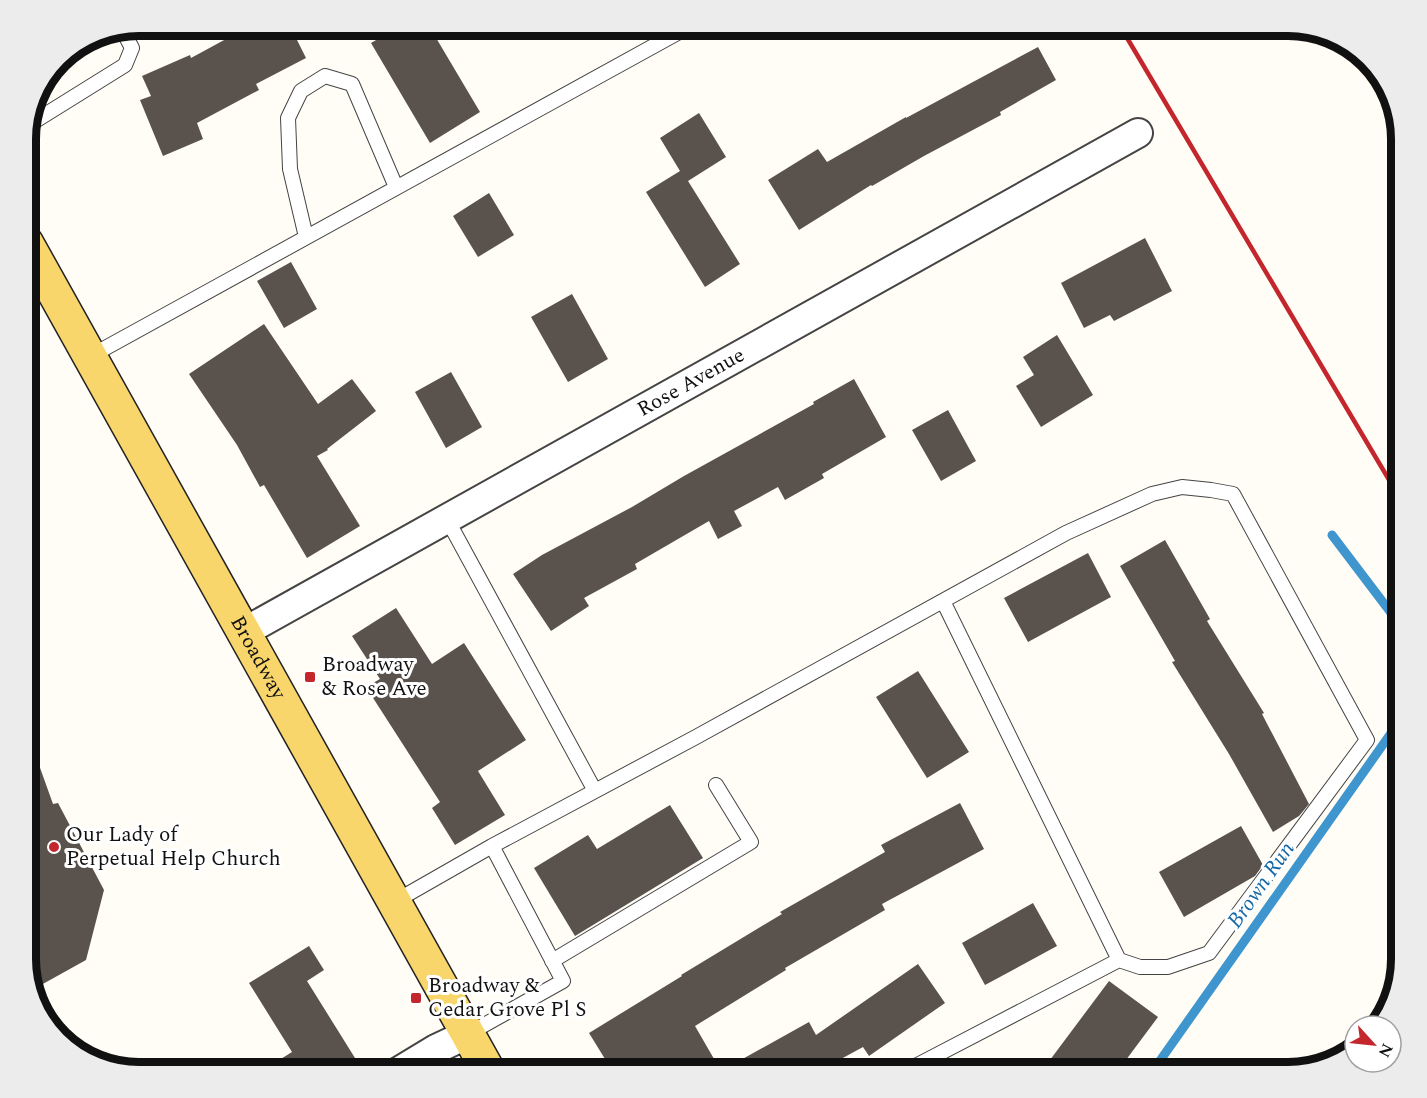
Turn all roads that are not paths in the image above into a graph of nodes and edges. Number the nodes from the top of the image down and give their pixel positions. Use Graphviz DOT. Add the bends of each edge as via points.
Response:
graph roads {
  1 [pos="672,36"];
  2 [pos="126,37"];
  3 [pos="38,119"];
  4 [pos="1138,134"];
  5 [pos="396,187"];
  6 [pos="306,237"];
  7 [pos="36,266"];
  8 [pos="89,357"];
  9 [pos="447,519"];
  10 [pos="943,601"];
  11 [pos="244,633"];
  12 [pos="716,785"];
  13 [pos="595,791"];
  14 [pos="492,846"];
  15 [pos="394,902"];
  16 [pos="1119,960"];
  17 [pos="552,961"];
  18 [pos="468,1034"];
  19 [pos="415,1062"];
  20 [pos="483,1062"];
  21 [pos="923,1062"];
  1 -- 5 [label="lane"];
  2 -- 3 [label="lane" via="132,48 125,65"];
  4 -- 9 [label="street, Rose Avenue"];
  5 -- 6 [label="lane"];
  5 -- 6 [label="lane" via="352,84 325,76 301,92 288,118 290,169"];
  6 -- 8 [label="lane"];
  7 -- 8 [label="main road, Broadway"];
  8 -- 11 [label="main road, Broadway"];
  9 -- 11 [label="street, Rose Avenue"];
  9 -- 13 [label="lane"];
  10 -- 13 [label="lane"];
  10 -- 16 [label="lane"];
  10 -- 16 [label="lane" via="1066,533 1152,494 1182,487 1233,494 1367,740 1209,953 1168,967 1140,967"];
  11 -- 15 [label="main road, Broadway"];
  12 -- 17 [label="lane" via="751,842"];
  13 -- 14 [label="lane"];
  14 -- 15 [label="lane"];
  14 -- 17 [label="lane"];
  15 -- 18 [label="main road, Broadway"];
  16 -- 21 [label="lane"];
  17 -- 18 [label="lane" via="563,981"];
  18 -- 19 [label="street"];
  18 -- 20 [label="main road, Broadway"];
}
